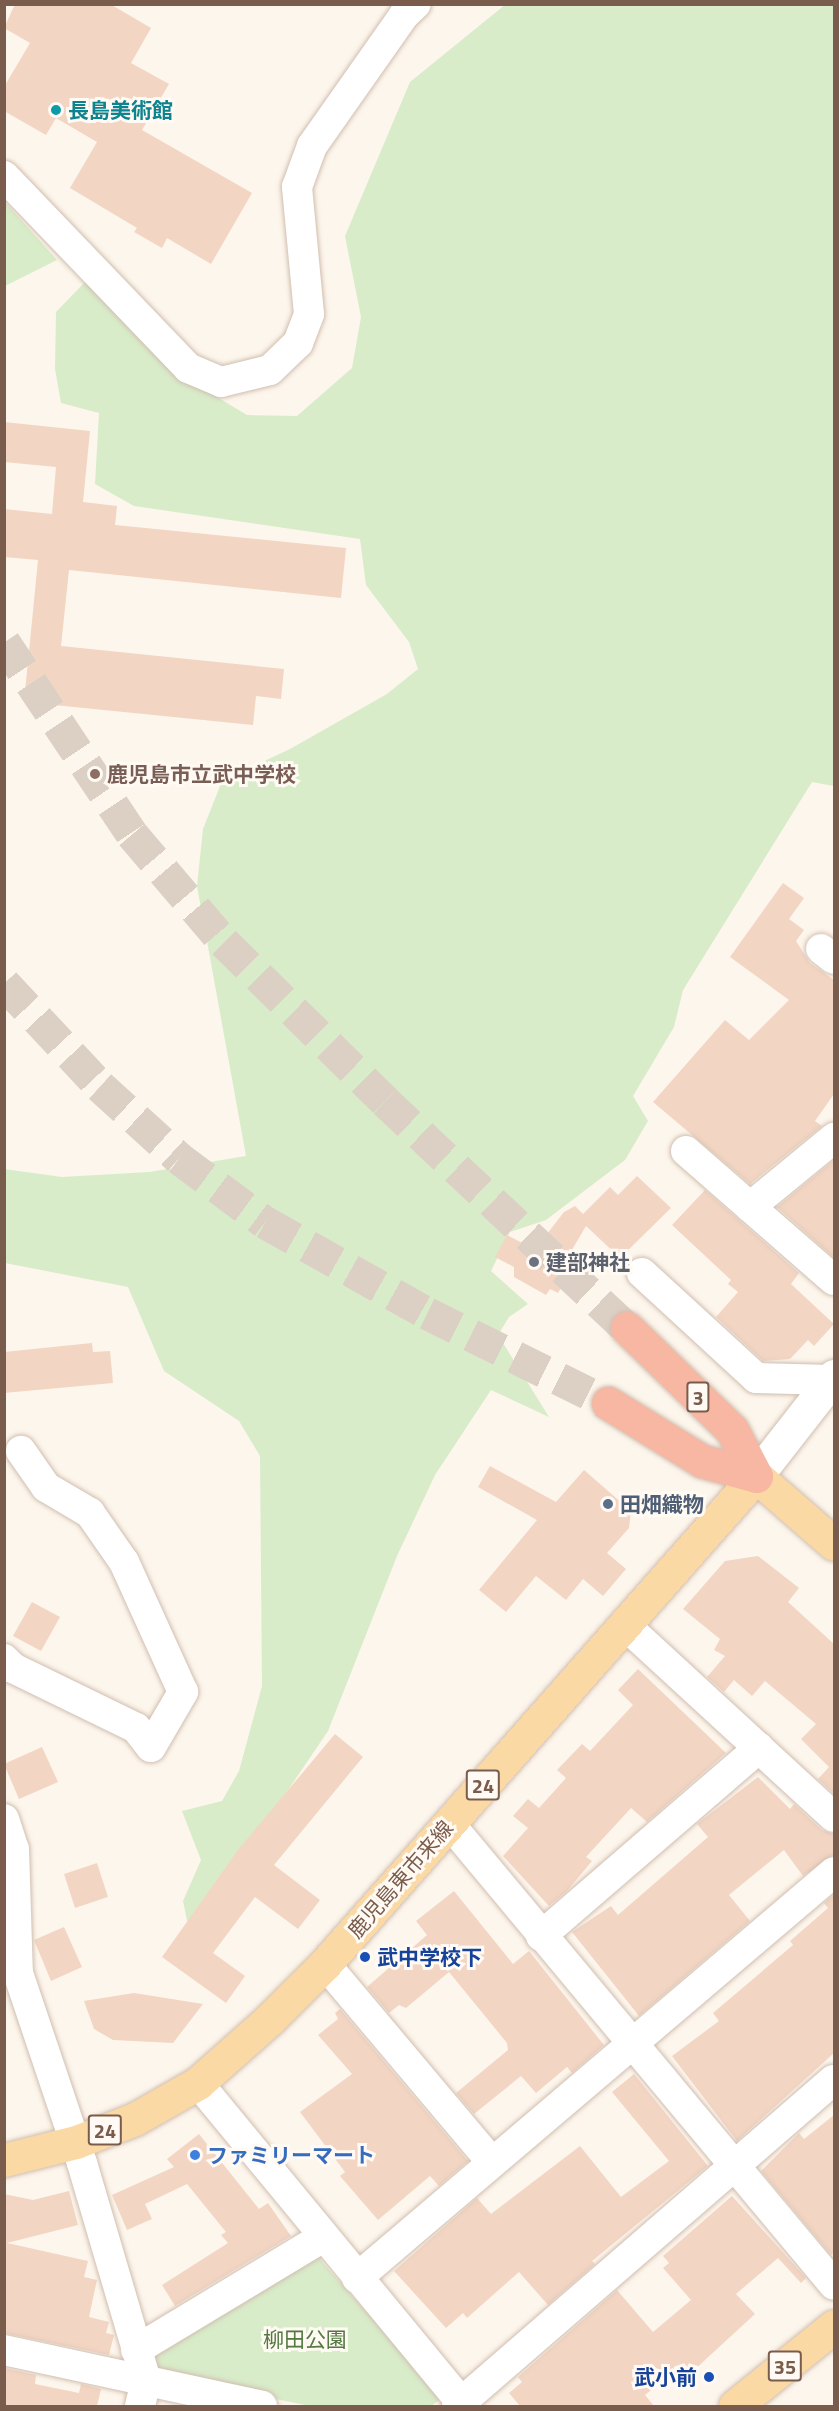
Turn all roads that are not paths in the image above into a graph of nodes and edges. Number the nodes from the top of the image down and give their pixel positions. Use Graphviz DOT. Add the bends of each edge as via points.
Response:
graph roads {
  1 [pos="416,4"];
  2 [pos="4,176"];
  3 [pos="834,1138"];
  4 [pos="686,1150"];
  5 [pos="750,1207"];
  6 [pos="642,1273"];
  7 [pos="834,1280"];
  8 [pos="627,1328"];
  9 [pos="833,1378"];
  10 [pos="608,1402"];
  11 [pos="21,1451"];
  12 [pos="756,1476"];
  13 [pos="834,1544"];
  14 [pos="626,1626"];
  15 [pos="4,1659"];
  16 [pos="759,1748"];
  17 [pos="834,1817"];
  18 [pos="4,1819"];
  19 [pos="449,1823"];
  20 [pos="834,1872"];
  21 [pos="541,1936"];
  22 [pos="325,1964"];
  23 [pos="11,1974"];
  24 [pos="634,2043"];
  25 [pos="834,2080"];
  26 [pos="198,2083"];
  27 [pos="75,2142"];
  28 [pos="4,2160"];
  29 [pos="492,2162"];
  30 [pos="733,2165"];
  31 [pos="323,2237"];
  32 [pos="357,2278"];
  33 [pos="834,2285"];
  34 [pos="831,2337"];
  35 [pos="4,2350"];
  36 [pos="136,2350"];
  37 [pos="143,2393"];
  38 [pos="461,2405"];
  39 [pos="262,2406"];
  40 [pos="735,2406"];
  1 -- 2 [label="street" via="312,146 297,187 309,314 298,343 270,370 221,382 188,368"];
  3 -- 5 [label="street"];
  4 -- 5 [label="street"];
  5 -- 7 [label="street"];
  6 -- 9 [label="street" via="756,1378"];
  8 -- 12 [label="highway, 3" via="732,1430"];
  9 -- 12 [label="street"];
  10 -- 12 [label="highway, 3" via="702,1461"];
  11 -- 15 [label="street" via="46,1487 90,1512 124,1562 183,1692 151,1747 136,1728 13,1668"];
  12 -- 13 [label="main road"];
  12 -- 14 [label="main road, 鹿児島東市来線 / 24"];
  14 -- 16 [label="street"];
  14 -- 19 [label="main road, 鹿児島東市来線 / 24"];
  16 -- 17 [label="street"];
  16 -- 21 [label="street"];
  18 -- 23 [label="street" via="14,1849"];
  19 -- 21 [label="street"];
  19 -- 22 [label="main road, 鹿児島東市来線 / 24"];
  20 -- 24 [label="street"];
  21 -- 24 [label="street"];
  22 -- 26 [label="main road, 鹿児島東市来線 / 24"];
  22 -- 29 [label="street"];
  23 -- 27 [label="street"];
  24 -- 29 [label="street"];
  24 -- 30 [label="street"];
  25 -- 30 [label="street"];
  26 -- 27 [label="main road, 鹿児島東市来線 / 24" via="135,2119"];
  26 -- 31 [label="street"];
  27 -- 28 [label="main road, 鹿児島東市来線 / 24"];
  27 -- 36 [label="street"];
  29 -- 32 [label="street"];
  30 -- 33 [label="street"];
  30 -- 38 [label="street"];
  31 -- 32 [label="street"];
  31 -- 36 [label="street"];
  32 -- 38 [label="street"];
  34 -- 40 [label="main road, 35"];
  35 -- 37 [label="street"];
  36 -- 37 [label="street"];
  37 -- 39 [label="street"];
}
